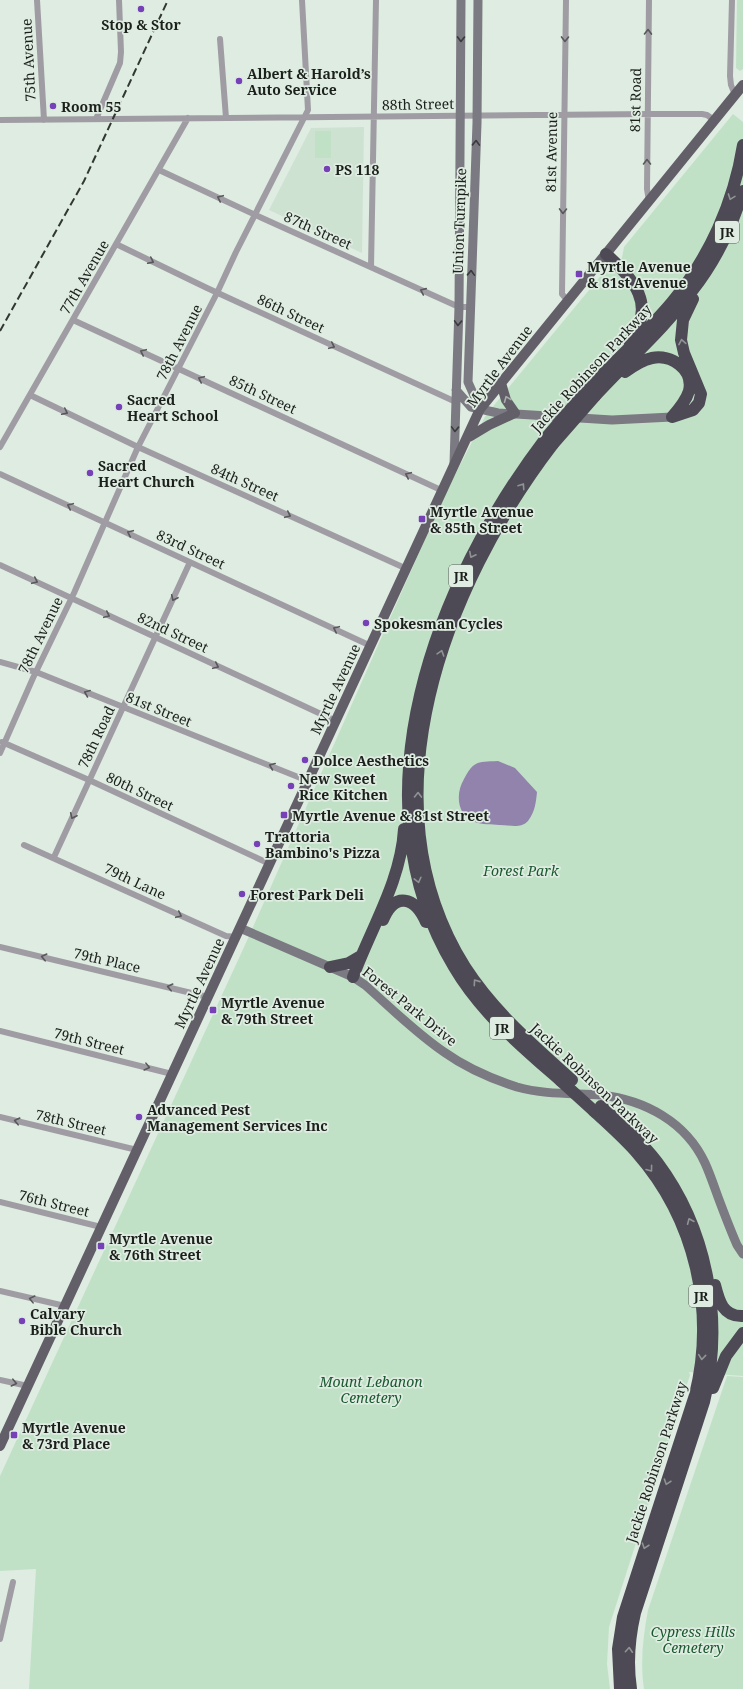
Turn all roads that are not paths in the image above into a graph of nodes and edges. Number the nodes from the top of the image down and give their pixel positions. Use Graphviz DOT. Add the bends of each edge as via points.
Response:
graph roads {
  1 [pos="37,0"];
  2 [pos="119,0"];
  3 [pos="302,0"];
  4 [pos="376,0"];
  5 [pos="461,0"];
  6 [pos="478,0"];
  7 [pos="566,0"];
  8 [pos="649,0"];
  9 [pos="732,0"];
  10 [pos="220,38"];
  11 [pos="743,86"];
  12 [pos="735,95"];
  13 [pos="647,114"];
  14 [pos="564,115"];
  15 [pos="460,116"];
  16 [pos="476,116"];
  17 [pos="304,117"];
  18 [pos="374,117"];
  19 [pos="188,118"];
  20 [pos="226,118"];
  21 [pos="96,119"];
  22 [pos="0,120"];
  23 [pos="44,120"];
  24 [pos="714,120"];
  25 [pos="743,145"];
  26 [pos="159,170"];
  27 [pos="743,191"];
  28 [pos="650,200"];
  29 [pos="255,215"];
  30 [pos="116,244"];
  31 [pos="606,254"];
  32 [pos="371,267"];
  33 [pos="707,269"];
  34 [pos="218,293"];
  35 [pos="568,301"];
  36 [pos="459,307"];
  37 [pos="470,307"];
  38 [pos="73,320"];
  39 [pos="609,367"];
  40 [pos="179,369"];
  41 [pos="501,383"];
  42 [pos="604,386"];
  43 [pos="456,390"];
  44 [pos="591,393"];
  45 [pos="30,395"];
  46 [pos="456,402"];
  47 [pos="480,409"];
  48 [pos="515,413"];
  49 [pos="672,416"];
  50 [pos="469,437"];
  51 [pos="549,441"];
  52 [pos="0,447"];
  53 [pos="138,447"];
  54 [pos="454,469"];
  55 [pos="0,474"];
  56 [pos="443,491"];
  57 [pos="105,522"];
  58 [pos="190,562"];
  59 [pos="0,565"];
  60 [pos="407,569"];
  61 [pos="72,598"];
  62 [pos="156,637"];
  63 [pos="371,646"];
  64 [pos="0,662"];
  65 [pos="36,672"];
  66 [pos="123,708"];
  67 [pos="336,721"];
  68 [pos="2,742"];
  69 [pos="0,753"];
  70 [pos="89,780"];
  71 [pos="308,781"];
  72 [pos="408,800"];
  73 [pos="24,844"];
  74 [pos="54,857"];
  75 [pos="270,864"];
  76 [pos="238,932"];
  77 [pos="0,946"];
  78 [pos="361,956"];
  79 [pos="330,967"];
  80 [pos="454,967"];
  81 [pos="355,978"];
  82 [pos="208,997"];
  83 [pos="0,1031"];
  84 [pos="172,1074"];
  85 [pos="566,1080"];
  86 [pos="598,1108"];
  87 [pos="0,1117"];
  88 [pos="137,1150"];
  89 [pos="0,1202"];
  90 [pos="102,1227"];
  91 [pos="743,1254"];
  92 [pos="703,1258"];
  93 [pos="0,1291"];
  94 [pos="65,1306"];
  95 [pos="743,1316"];
  96 [pos="743,1333"];
  97 [pos="0,1380"];
  98 [pos="28,1386"];
  99 [pos="696,1427"];
  100 [pos="0,1446"];
  101 [pos="13,1582"];
  102 [pos="0,1639"];
  103 [pos="620,1689"];
  104 [pos="631,1689"];
  1 -- 23 [label="street, 75th Avenue"];
  2 -- 21 [label="street" via="120,63"];
  3 -- 17 [label="street, 78th Avenue" via="309,108"];
  4 -- 18 [label="street"];
  5 -- 15 [label="main road, Union Turnpike, one-way"];
  6 -- 16 [label="main road, Union Turnpike"];
  7 -- 14 [label="street, 81st Avenue, one-way"];
  13 -- 8 [label="street, 81st Road, one-way"];
  9 -- 12 [label="street" via="730,76"];
  10 -- 20 [label="street"];
  11 -- 12 [label="main road, Myrtle Avenue"];
  12 -- 24 [label="main road, Myrtle Avenue"];
  13 -- 14 [label="street, 88th Street"];
  13 -- 24 [label="street, 88th Street" via="702,114"];
  28 -- 13 [label="street, 81st Road, one-way" via="647,189"];
  14 -- 16 [label="street, 88th Street"];
  14 -- 35 [label="street, 81st Avenue, one-way" via="562,294"];
  15 -- 16 [label="street, 88th Street"];
  15 -- 18 [label="street, 88th Street"];
  15 -- 36 [label="main road, Union Turnpike"];
  37 -- 16 [label="main road, Union Turnpike, one-way"];
  17 -- 18 [label="street, 88th Street"];
  17 -- 20 [label="street, 88th Street"];
  17 -- 29 [label="street, 78th Avenue"];
  18 -- 32 [label="street"];
  19 -- 20 [label="street, 88th Street"];
  19 -- 21 [label="street, 88th Street"];
  19 -- 26 [label="street, 77th Avenue"];
  21 -- 23 [label="street, 88th Street"];
  22 -- 23 [label="street, 88th Street"];
  24 -- 28 [label="main road, Myrtle Avenue"];
  25 -- 39 [label="highway, Jackie Robinson Parkway / JR, one-way" via="731,198 700,264 672,303"];
  29 -- 26 [label="street, 87th Street, one-way"];
  26 -- 30 [label="street, 77th Avenue"];
  27 -- 33 [label="highway, Jackie Robinson Parkway / JR" via="721,245"];
  28 -- 31 [label="main road, Myrtle Avenue"];
  29 -- 32 [label="street, 87th Street"];
  29 -- 34 [label="street, 78th Avenue"];
  30 -- 34 [label="street, 86th Street, one-way"];
  30 -- 38 [label="street, 77th Avenue"];
  31 -- 35 [label="main road, Myrtle Avenue"];
  31 -- 39 [label="highway" via="632,280 640,296 641,309 634,334"];
  36 -- 32 [label="street, 87th Street, one-way"];
  33 -- 42 [label="highway, Jackie Robinson Parkway / JR" via="668,321"];
  49 -- 33 [label="highway, one-way" via="693,410 701,394 682,346 681,327"];
  34 -- 40 [label="street, 78th Avenue"];
  34 -- 46 [label="street, 86th Street, one-way"];
  35 -- 41 [label="main road, Myrtle Avenue"];
  36 -- 37 [label="street, 87th Street"];
  36 -- 43 [label="main road, Union Turnpike, one-way"];
  37 -- 47 [label="main road, Union Turnpike" via="468,382"];
  40 -- 38 [label="street, 85th Street, one-way"];
  38 -- 45 [label="street, 77th Avenue"];
  39 -- 44 [label="highway, Jackie Robinson Parkway / JR"];
  40 -- 53 [label="street, 78th Avenue"];
  56 -- 40 [label="street, 85th Street, one-way"];
  41 -- 47 [label="main road, Myrtle Avenue"];
  48 -- 41 [label="main road, one-way" via="506,400"];
  42 -- 44 [label="highway, Jackie Robinson Parkway / JR"];
  42 -- 49 [label="highway" via="643,360 656,357 671,359 685,371 690,384 685,400"];
  43 -- 46 [label="main road, Union Turnpike"];
  43 -- 47 [label="main road" via="472,407"];
  44 -- 51 [label="highway, Jackie Robinson Parkway / JR, bridge"];
  45 -- 52 [label="street, 77th Avenue"];
  45 -- 53 [label="street, 84th Street, one-way"];
  46 -- 54 [label="main road, Union Turnpike, one-way"];
  47 -- 48 [label="main road"];
  47 -- 50 [label="main road, Myrtle Avenue"];
  48 -- 49 [label="main road" via="612,420"];
  48 -- 50 [label="main road"];
  50 -- 54 [label="main road, Myrtle Avenue"];
  51 -- 72 [label="highway, Jackie Robinson Parkway / JR, one-way" via="512,484 484,530 460,578 424,678 410,757"];
  85 -- 51 [label="highway, Jackie Robinson Parkway / JR, one-way" via="484,994 445,930 430,890 421,848 418,808 420,755 428,704 449,630 477,565 500,521"];
  53 -- 57 [label="street, 78th Avenue"];
  53 -- 60 [label="street, 84th Street, one-way"];
  54 -- 56 [label="main road, Myrtle Avenue"];
  57 -- 55 [label="street, 83rd Street, one-way"];
  56 -- 60 [label="main road, Myrtle Avenue"];
  58 -- 57 [label="street, 83rd Street, one-way"];
  57 -- 61 [label="street, 78th Avenue"];
  58 -- 62 [label="street, 78th Road, one-way"];
  63 -- 58 [label="street, 83rd Street, one-way"];
  59 -- 61 [label="street, 82nd Street, one-way"];
  60 -- 63 [label="main road, Myrtle Avenue"];
  61 -- 62 [label="street, 82nd Street, one-way"];
  61 -- 65 [label="street, 78th Avenue"];
  62 -- 66 [label="street, 78th Road"];
  62 -- 67 [label="street, 82nd Street, one-way"];
  63 -- 67 [label="main road, Myrtle Avenue"];
  64 -- 65 [label="street, 81st Street"];
  66 -- 65 [label="street, 81st Street, one-way"];
  65 -- 68 [label="street, 78th Avenue"];
  66 -- 70 [label="street, 78th Road"];
  71 -- 66 [label="street, 81st Street, one-way"];
  67 -- 71 [label="main road, Myrtle Avenue"];
  68 -- 69 [label="street, 78th Avenue"];
  68 -- 70 [label="street, 80th Street"];
  70 -- 74 [label="street, 78th Road, one-way"];
  70 -- 75 [label="street, 80th Street"];
  71 -- 75 [label="main road, Myrtle Avenue"];
  72 -- 78 [label="highway" via="399,865"];
  72 -- 80 [label="highway, Jackie Robinson Parkway / JR, one-way" via="419,883 435,929"];
  73 -- 74 [label="street, 79th Lane"];
  74 -- 76 [label="street, 79th Lane, one-way" via="226,936"];
  75 -- 76 [label="main road, Myrtle Avenue"];
  76 -- 79 [label="main road, Forest Park Drive"];
  76 -- 82 [label="main road, Myrtle Avenue"];
  82 -- 77 [label="street, 79th Place, one-way"];
  78 -- 79 [label="highway" via="349,963"];
  78 -- 81 [label="highway"];
  79 -- 81 [label="main road, Forest Park Drive"];
  80 -- 81 [label="highway" via="435,941 420,910 411,902 401,900 387,911"];
  80 -- 85 [label="highway, Jackie Robinson Parkway / JR" via="475,997 510,1036"];
  81 -- 91 [label="main road, Forest Park Drive" via="444,1053 494,1078 544,1093 600,1095 633,1101 669,1119 682,1130 705,1163 737,1245"];
  82 -- 84 [label="main road, Myrtle Avenue"];
  83 -- 84 [label="street, 79th Street, one-way"];
  84 -- 88 [label="main road, Myrtle Avenue"];
  85 -- 86 [label="highway, Jackie Robinson Parkway / JR, bridge"];
  92 -- 86 [label="highway, Jackie Robinson Parkway / JR, one-way" via="687,1214 664,1172 646,1149"];
  86 -- 103 [label="highway, Jackie Robinson Parkway / JR, one-way" via="637,1153 676,1210 695,1262 704,1329 693,1402 622,1617 618,1649"];
  88 -- 87 [label="street, 78th Street, one-way"];
  88 -- 90 [label="main road, Myrtle Avenue"];
  89 -- 90 [label="street, 76th Street"];
  90 -- 94 [label="main road, Myrtle Avenue"];
  92 -- 95 [label="highway" via="714,1280 722,1306 732,1315"];
  92 -- 99 [label="highway, Jackie Robinson Parkway / JR" via="710,1296 712,1343 710,1376"];
  94 -- 93 [label="street, one-way"];
  94 -- 98 [label="main road, Myrtle Avenue"];
  96 -- 99 [label="highway" via="724,1360"];
  97 -- 98 [label="street, one-way"];
  98 -- 100 [label="main road, Myrtle Avenue"];
  104 -- 99 [label="highway, Jackie Robinson Parkway / JR, one-way" via="629,1647 635,1613"];
  101 -- 102 [label="street"];
}
